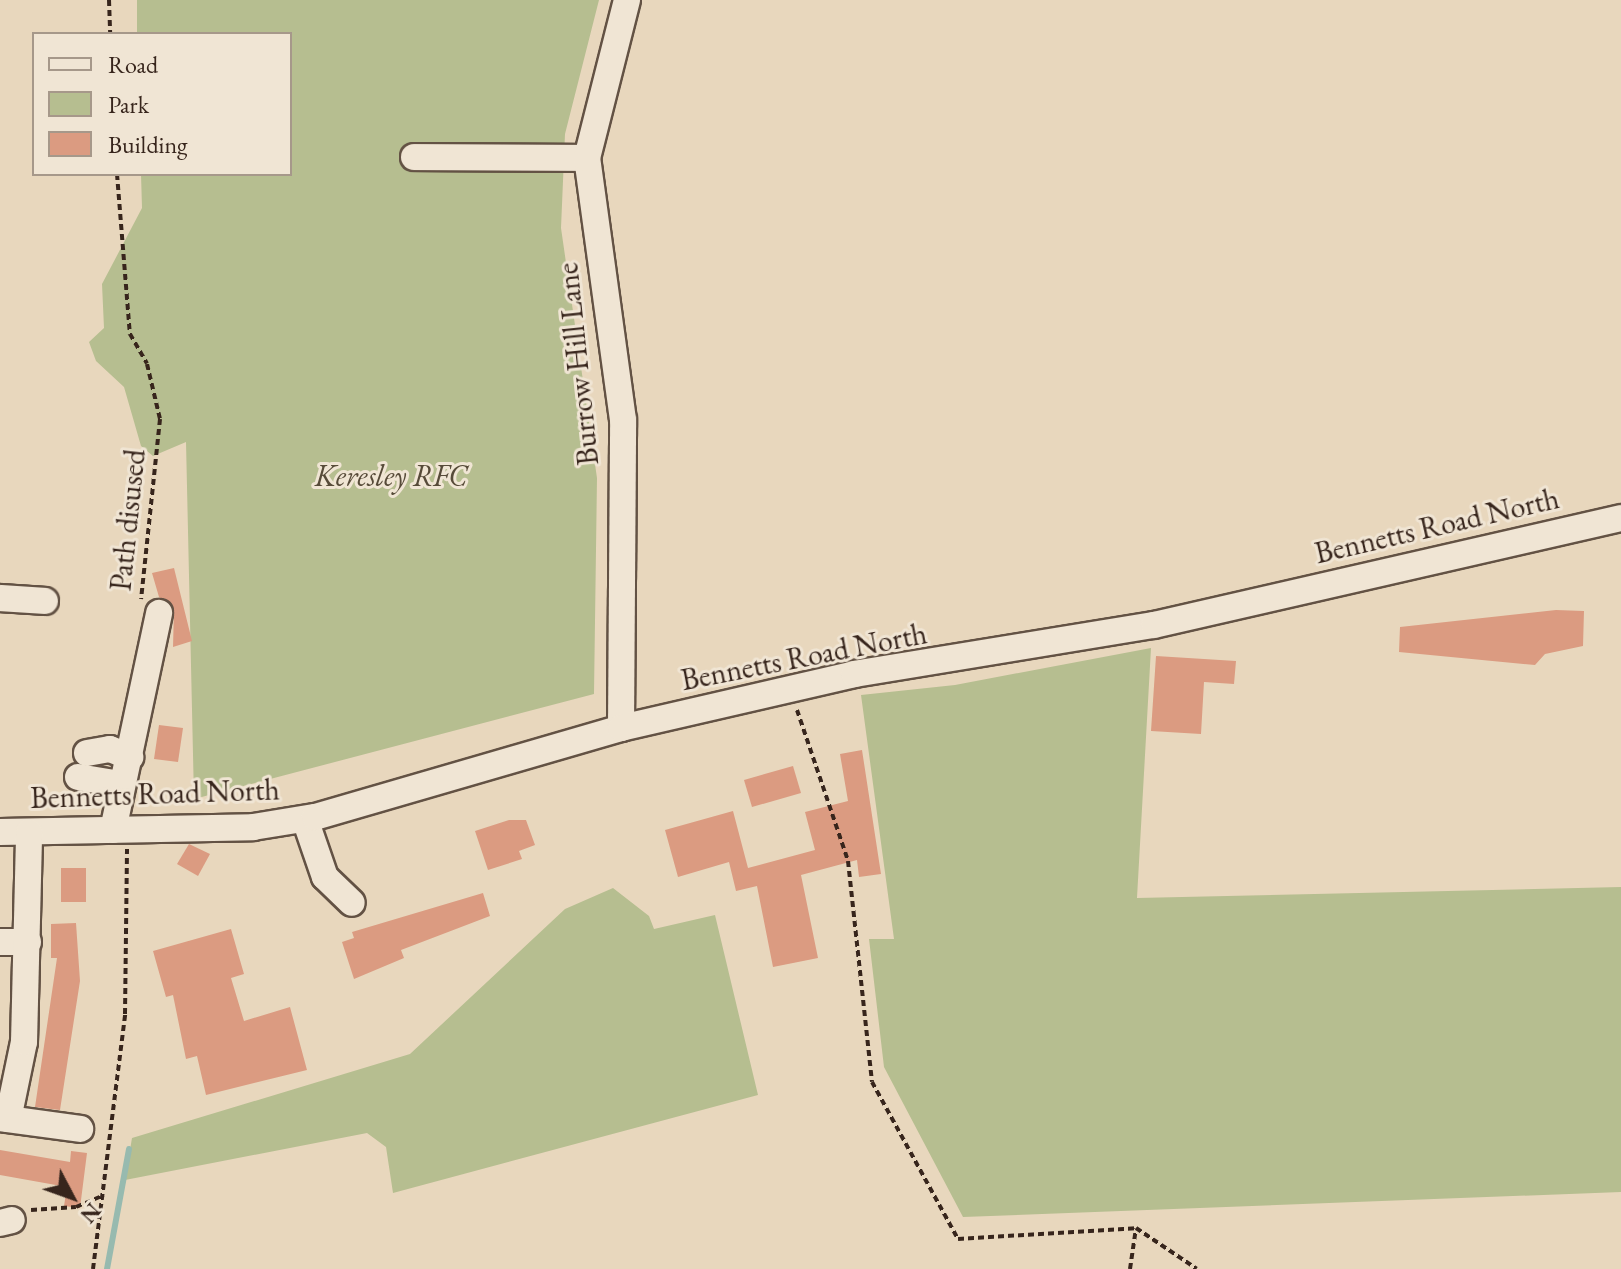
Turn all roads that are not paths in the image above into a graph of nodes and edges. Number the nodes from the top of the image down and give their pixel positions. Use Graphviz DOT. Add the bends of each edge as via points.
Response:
graph roads {
  1 [pos="627,0"];
  2 [pos="414,157"];
  3 [pos="587,158"];
  4 [pos="1621,518"];
  5 [pos="0,598"];
  6 [pos="45,601"];
  7 [pos="150,609"];
  8 [pos="621,728"];
  9 [pos="130,757"];
  10 [pos="120,784"];
  11 [pos="305,819"];
  12 [pos="113,830"];
  13 [pos="0,832"];
  14 [pos="29,832"];
  15 [pos="352,903"];
  16 [pos="0,942"];
  17 [pos="28,942"];
  18 [pos="4,1119"];
  19 [pos="80,1129"];
  1 -- 3 [label="street, Burrow Hill Lane"];
  2 -- 3 [label="street"];
  3 -- 8 [label="street, Burrow Hill Lane" via="623,420"];
  4 -- 8 [label="street, Bennetts Road North" via="1544,530 1154,625 791,690"];
  5 -- 6 [label="street"];
  7 -- 9 [label="street"];
  8 -- 11 [label="street, Bennetts Road North"];
  9 -- 10 [label="street"];
  9 -- 10 [label="street" via="110,749 82,765"];
  10 -- 12 [label="street"];
  11 -- 12 [label="street, Bennetts Road North"];
  11 -- 15 [label="street" via="325,877"];
  12 -- 14 [label="street, Bennetts Road North"];
  13 -- 14 [label="street, Bennetts Road North"];
  14 -- 17 [label="street"];
  16 -- 17 [label="street"];
  17 -- 18 [label="street" via="24,1042"];
  18 -- 19 [label="street"];
}
